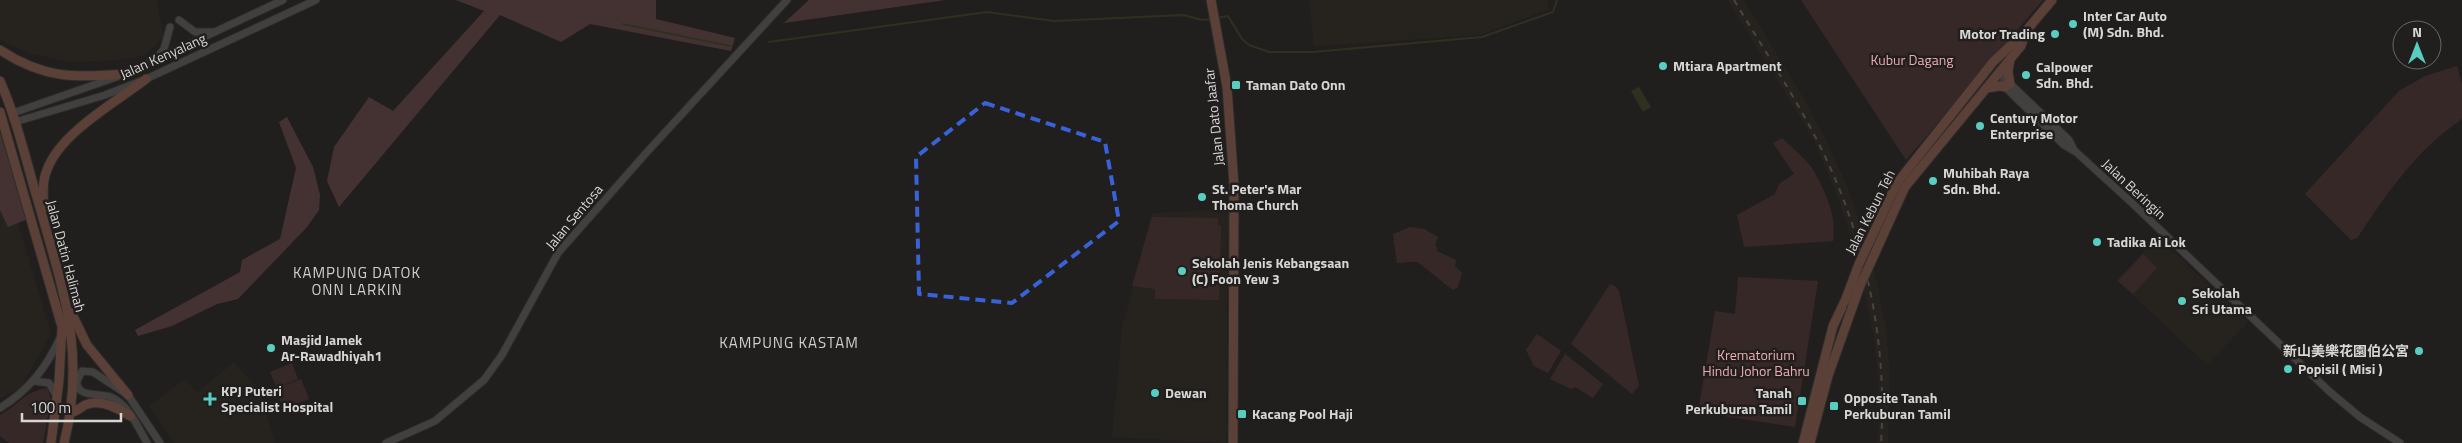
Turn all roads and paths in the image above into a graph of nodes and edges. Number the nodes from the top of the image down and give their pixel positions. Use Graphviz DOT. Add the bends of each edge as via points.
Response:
graph roads {
  1 [pos="283,0"];
  2 [pos="316,0"];
  3 [pos="787,0"];
  4 [pos="1211,0"];
  5 [pos="2052,0"];
  6 [pos="179,20"];
  7 [pos="170,27"];
  8 [pos="2026,31"];
  9 [pos="217,32"];
  10 [pos="0,50"];
  11 [pos="1999,56"];
  12 [pos="2010,59"];
  13 [pos="154,61"];
  14 [pos="125,74"];
  15 [pos="1996,75"];
  16 [pos="146,79"];
  17 [pos="0,81"];
  18 [pos="2008,86"];
  19 [pos="1987,88"];
  20 [pos="1972,90"];
  21 [pos="0,104"];
  22 [pos="0,112"];
  23 [pos="12,118"];
  24 [pos="20,180"];
  25 [pos="1901,185"];
  26 [pos="46,231"];
  27 [pos="64,298"];
  28 [pos="62,334"];
  29 [pos="34,381"];
  30 [pos="128,395"];
  31 [pos="57,402"];
  32 [pos="0,408"];
  33 [pos="71,413"];
  34 [pos="130,416"];
  35 [pos="51,443"];
  36 [pos="64,443"];
  37 [pos="147,443"];
  38 [pos="160,443"];
  39 [pos="386,443"];
  40 [pos="1233,443"];
  41 [pos="1803,443"];
  42 [pos="1810,443"];
  43 [pos="2400,443"];
  1 -- 9 [label="street, Jalan Kenyalang"];
  2 -- 16 [label="street, Jalan Kenyalang"];
  3 -- 39 [label="street, Jalan Sentosa" via="558,253 502,355 484,380 435,421"];
  4 -- 40 [label="main road, Jalan Dato Jaafar" via="1227,87 1234,185"];
  5 -- 8 [label="main road, Jalan Kebun Teh"];
  6 -- 9 [label="street" via="195,32"];
  7 -- 13 [label="street" via="164,49"];
  8 -- 11 [label="main road, Jalan Kebun Teh"];
  8 -- 12 [label="main road, Jalan Kebun Teh" via="2021,46"];
  9 -- 13 [label="street, Jalan Kenyalang"];
  10 -- 14 [label="main road" via="28,66 60,75"];
  11 -- 15 [label="main road"];
  11 -- 20 [label="main road, Jalan Kebun Teh"];
  12 -- 15 [label="main road, Jalan Kebun Teh"];
  12 -- 18 [label="main road"];
  13 -- 14 [label="street, Jalan Kenyalang"];
  14 -- 23 [label="street, Jalan Kenyalang"];
  15 -- 18 [label="street, Jalan Beringin"];
  15 -- 19 [label="main road, Jalan Kebun Teh"];
  15 -- 20 [label="main road"];
  16 -- 23 [label="street, Jalan Kenyalang" via="105,95"];
  16 -- 26 [label="main road" via="81,128 59,149 43,187"];
  17 -- 23 [label="main road, Jalan Datin Halimah"];
  18 -- 19 [label="main road"];
  18 -- 43 [label="street, Jalan Beringin" via="2330,392 2360,417"];
  19 -- 25 [label="main road, Jalan Kebun Teh"];
  20 -- 25 [label="main road, Jalan Kebun Teh"];
  21 -- 23 [label="main road"];
  22 -- 24 [label="main road, Jalan Datin Halimah"];
  23 -- 24 [label="main road"];
  23 -- 26 [label="main road, Jalan Datin Halimah"];
  24 -- 28 [label="main road, Jalan Datin Halimah"];
  25 -- 41 [label="main road, Jalan Kebun Teh, bridge" via="1859,264 1834,326"];
  25 -- 42 [label="main road, Jalan Kebun Teh, bridge" via="1828,376"];
  26 -- 27 [label="main road, Jalan Datin Halimah"];
  27 -- 30 [label="main road" via="87,345"];
  27 -- 33 [label="main road, Jalan Datin Halimah" via="73,345"];
  28 -- 29 [label="street" via="48,364"];
  28 -- 31 [label="main road, Jalan Datin Halimah"];
  29 -- 31 [label="street" via="52,386"];
  29 -- 32 [label="street"];
  30 -- 34 [label="street" via="90,371 82,371 77,378 81,392 110,397 118,401"];
  30 -- 38 [label="street"];
  31 -- 35 [label="main road, Jalan Datin Halimah"];
  33 -- 34 [label="main road" via="97,403"];
  33 -- 36 [label="main road, Jalan Datin Halimah"];
  34 -- 37 [label="street"];
}
